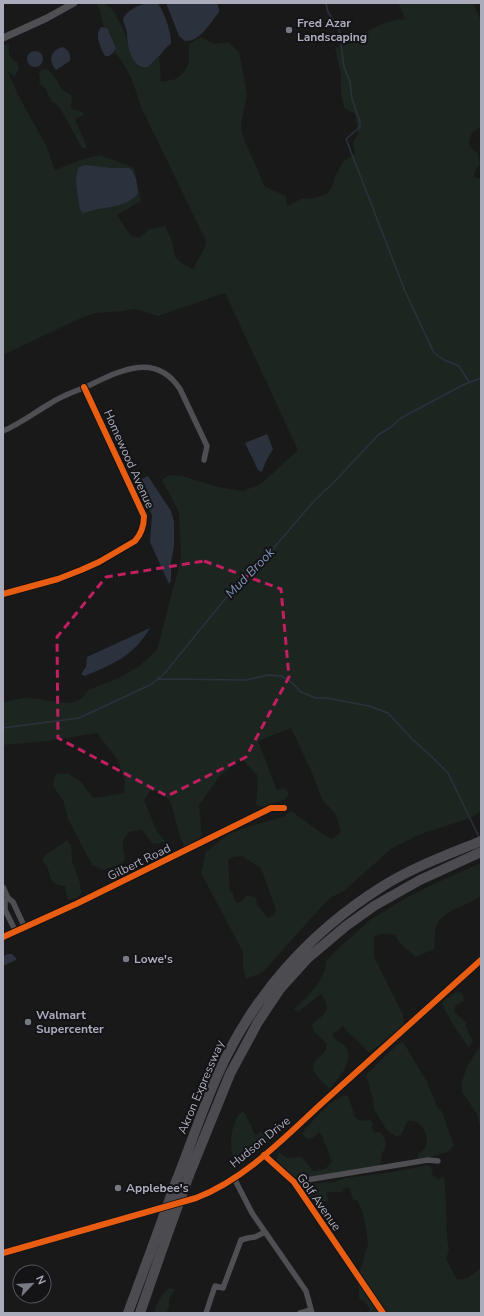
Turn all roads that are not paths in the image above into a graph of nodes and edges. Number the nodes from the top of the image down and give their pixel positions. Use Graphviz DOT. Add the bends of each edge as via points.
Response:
graph roads {
  1 [pos="74,3"];
  2 [pos="3,38"];
  3 [pos="84,387"];
  4 [pos="3,431"];
  5 [pos="204,460"];
  6 [pos="3,594"];
  7 [pos="284,808"];
  8 [pos="481,841"];
  9 [pos="481,852"];
  10 [pos="3,887"];
  11 [pos="8,898"];
  12 [pos="25,928"];
  13 [pos="16,932"];
  14 [pos="3,937"];
  15 [pos="481,960"];
  16 [pos="264,1155"];
  17 [pos="438,1161"];
  18 [pos="234,1178"];
  19 [pos="294,1182"];
  20 [pos="265,1232"];
  21 [pos="3,1253"];
  22 [pos="131,1312"];
  23 [pos="311,1312"];
  24 [pos="206,1313"];
  25 [pos="300,1313"];
  26 [pos="383,1313"];
  1 -- 2 [label="street"];
  3 -- 4 [label="street" via="52,402"];
  3 -- 5 [label="street" via="133,367 148,367 163,373 180,389 204,439 207,446"];
  3 -- 6 [label="street, Homewood Avenue" via="144,516 143,530 135,541 99,562 58,579"];
  7 -- 12 [label="street, Gilbert Road" via="271,808"];
  8 -- 22 [label="highway, Akron Expressway, bridge" via="408,872 353,906 303,950 254,1009 219,1072 177,1179"];
  9 -- 22 [label="highway, Akron Expressway, bridge" via="395,893 346,926 308,958 280,989 230,1074 164,1244"];
  10 -- 11 [label="street"];
  11 -- 12 [label="street" via="13,902"];
  11 -- 13 [label="street" via="4,907"];
  12 -- 13 [label="street, Gilbert Road"];
  13 -- 14 [label="street, Gilbert Road"];
  15 -- 16 [label="street, Hudson Drive"];
  16 -- 18 [label="street, Hudson Drive"];
  16 -- 19 [label="street, Golf Avenue"];
  17 -- 19 [label="street" via="428,1160"];
  18 -- 20 [label="street"];
  18 -- 21 [label="street, Hudson Drive" via="196,1198"];
  19 -- 26 [label="street, Golf Avenue"];
  20 -- 23 [label="street" via="306,1291"];
  20 -- 24 [label="street" via="242,1240 223,1288 215,1286"];
  23 -- 25 [label="street"];
}
